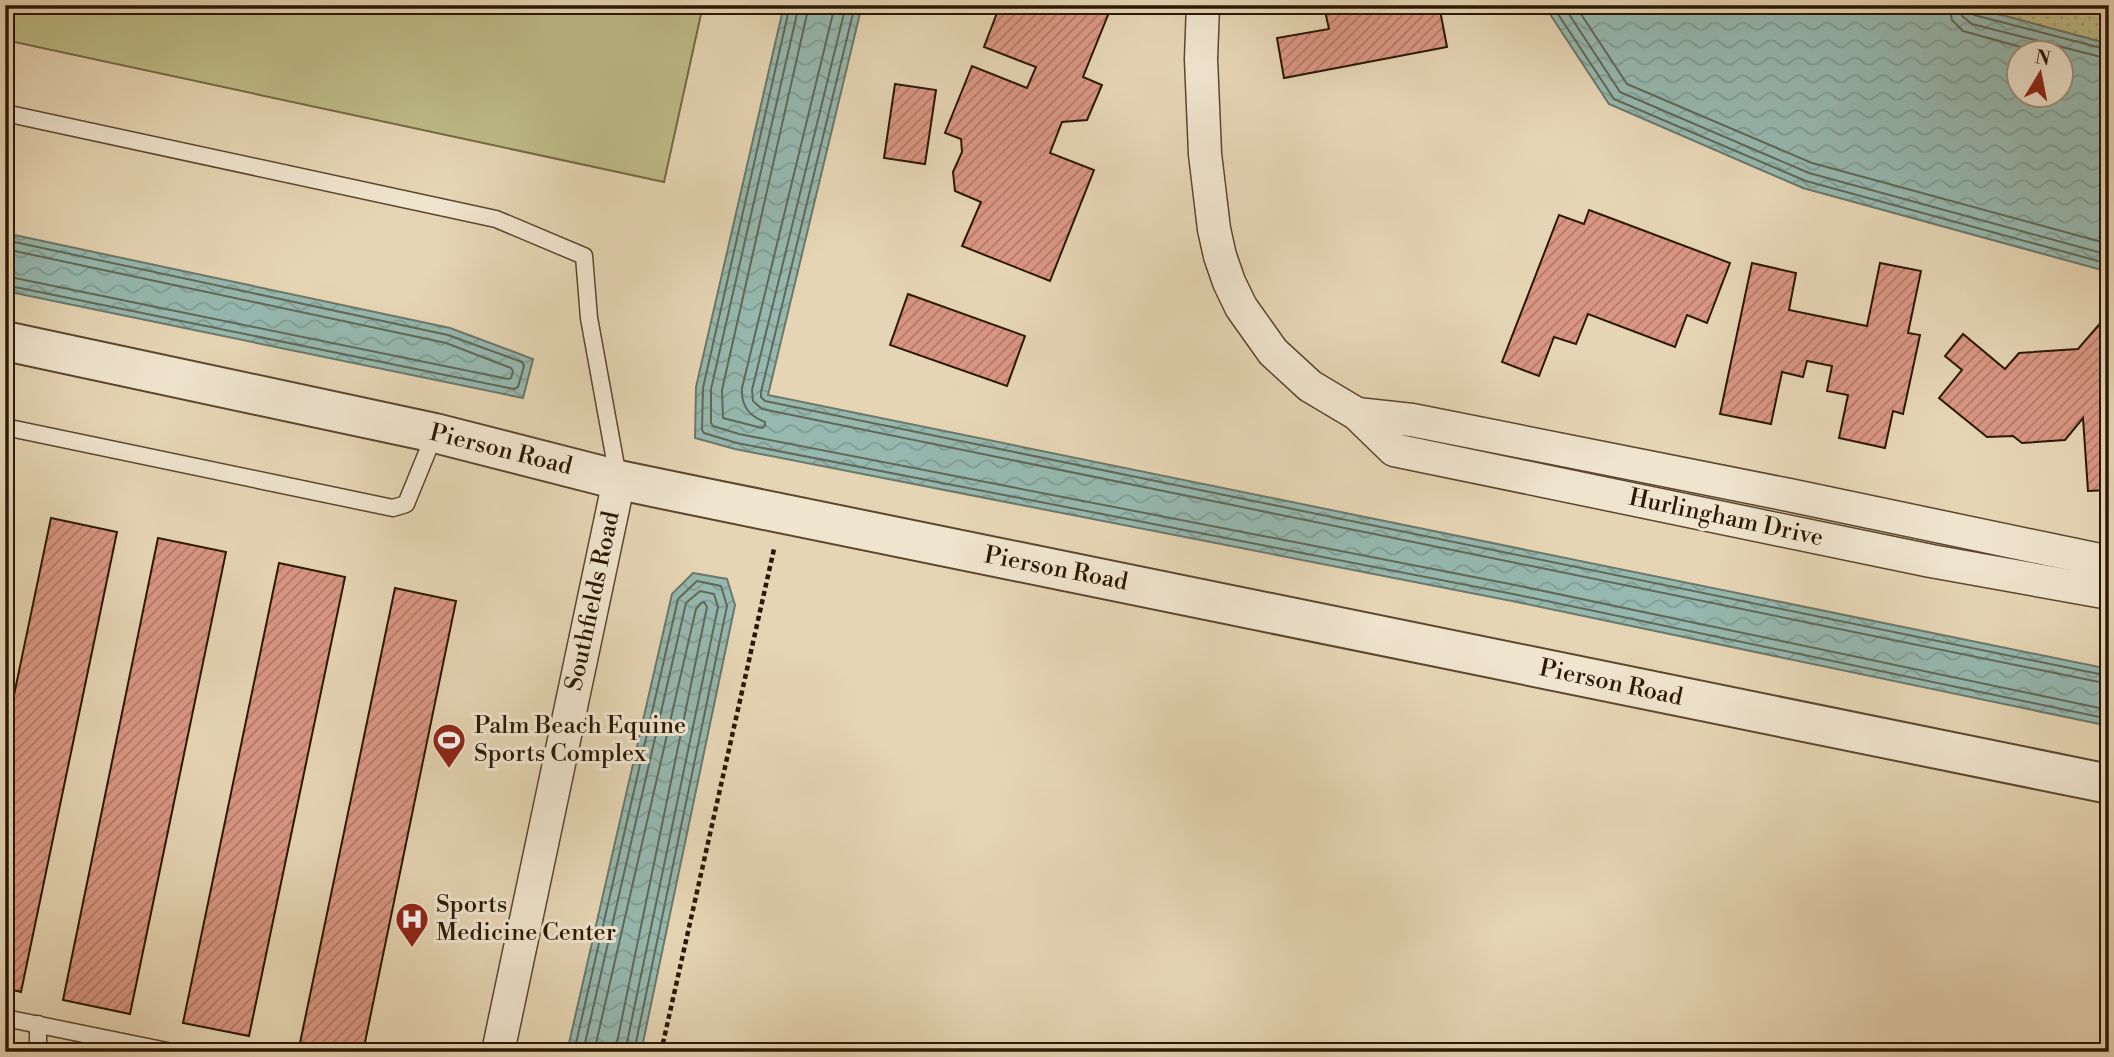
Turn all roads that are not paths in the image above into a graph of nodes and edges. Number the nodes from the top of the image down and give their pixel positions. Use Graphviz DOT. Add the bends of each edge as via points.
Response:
graph roads {
  1 [pos="1203,5"];
  2 [pos="5,113"];
  3 [pos="5,341"];
  4 [pos="1357,414"];
  5 [pos="5,427"];
  6 [pos="435,433"];
  7 [pos="619,480"];
  8 [pos="2109,562"];
  9 [pos="2109,593"];
  10 [pos="2109,784"];
  11 [pos="5,1018"];
  12 [pos="38,1024"];
  13 [pos="38,1052"];
  14 [pos="172,1052"];
  15 [pos="498,1052"];
  1 -- 4 [label="street, Hurlingham Drive" via="1205,154 1214,229 1229,282 1242,310 1273,352 1310,386"];
  2 -- 7 [label="lane" via="496,219 584,256 589,318"];
  3 -- 6 [label="street, Pierson Road"];
  4 -- 8 [label="street, Hurlingham Drive" via="1439,425"];
  4 -- 9 [label="street, Hurlingham Drive" via="1394,450 1931,561"];
  5 -- 6 [label="lane" via="393,508 406,504"];
  6 -- 7 [label="street, Pierson Road"];
  7 -- 10 [label="street, Pierson Road"];
  7 -- 15 [label="street, Southfields Road"];
  11 -- 12 [label="lane"];
  12 -- 13 [label="lane"];
  12 -- 14 [label="lane"];
}
